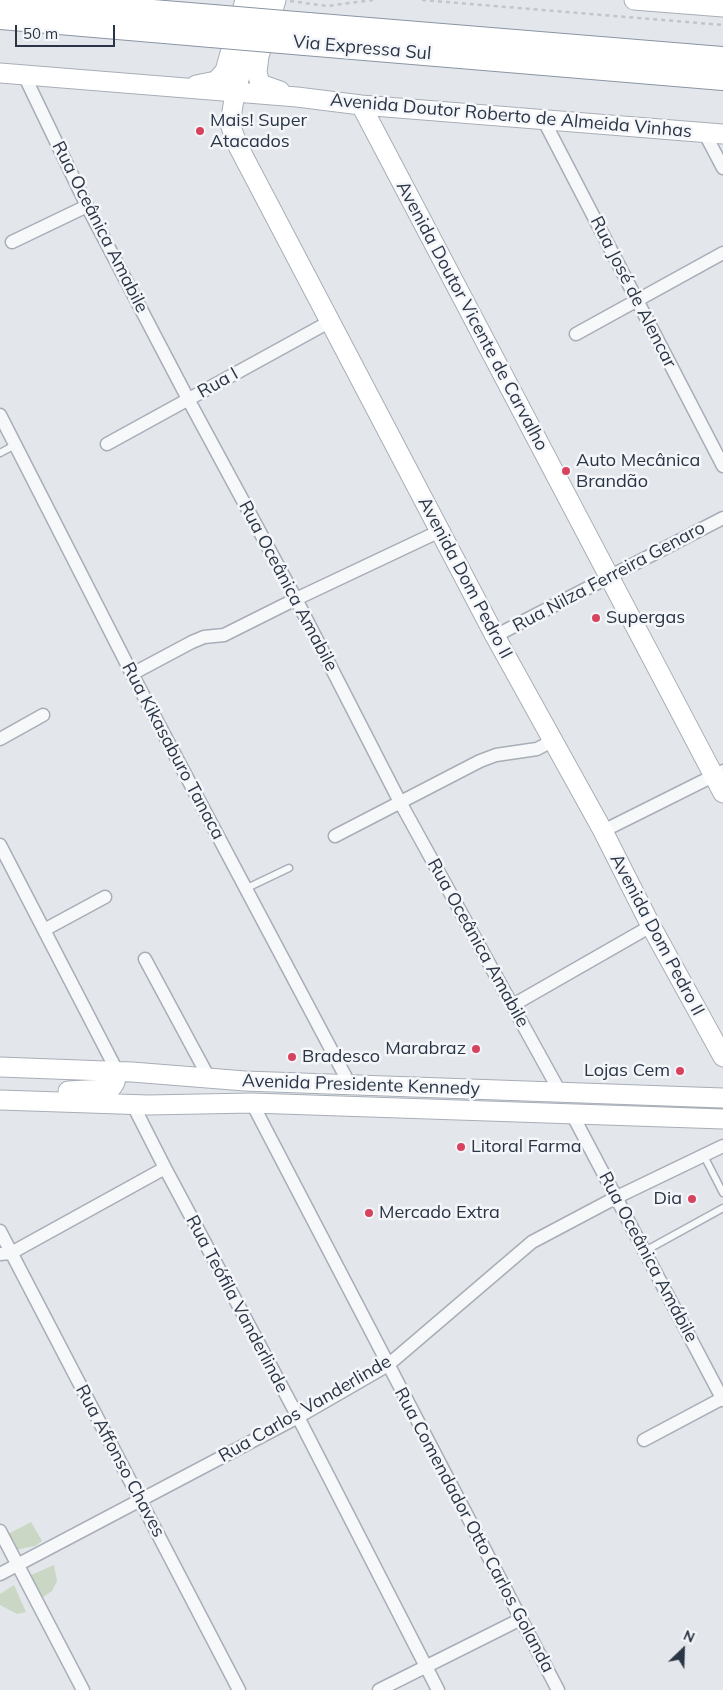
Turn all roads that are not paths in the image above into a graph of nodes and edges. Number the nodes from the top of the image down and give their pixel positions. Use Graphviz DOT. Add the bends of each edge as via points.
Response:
graph roads {
  1 [pos="9,0"];
  2 [pos="245,0"];
  3 [pos="262,0"];
  4 [pos="276,0"];
  5 [pos="634,0"];
  6 [pos="723,7"];
  7 [pos="0,18"];
  8 [pos="212,26"];
  9 [pos="307,34"];
  10 [pos="723,60"];
  11 [pos="0,73"];
  12 [pos="24,75"];
  13 [pos="723,78"];
  14 [pos="178,88"];
  15 [pos="235,92"];
  16 [pos="297,98"];
  17 [pos="361,105"];
  18 [pos="543,119"];
  19 [pos="704,132"];
  20 [pos="723,134"];
  21 [pos="723,168"];
  22 [pos="87,206"];
  23 [pos="12,242"];
  24 [pos="723,253"];
  25 [pos="637,299"];
  26 [pos="329,322"];
  27 [pos="576,334"];
  28 [pos="188,399"];
  29 [pos="0,415"];
  30 [pos="107,444"];
  31 [pos="15,445"];
  32 [pos="0,453"];
  33 [pos="723,466"];
  34 [pos="723,518"];
  35 [pos="440,531"];
  36 [pos="609,577"];
  37 [pos="296,599"];
  38 [pos="496,636"];
  39 [pos="132,674"];
  40 [pos="43,714"];
  41 [pos="0,738"];
  42 [pos="552,740"];
  43 [pos="718,773"];
  44 [pos="723,793"];
  45 [pos="400,802"];
  46 [pos="602,831"];
  47 [pos="335,836"];
  48 [pos="0,845"];
  49 [pos="288,868"];
  50 [pos="245,889"];
  51 [pos="105,897"];
  52 [pos="650,926"];
  53 [pos="44,930"];
  54 [pos="145,959"];
  55 [pos="513,1004"];
  56 [pos="723,1057"];
  57 [pos="0,1068"];
  58 [pos="40,1069"];
  59 [pos="117,1071"];
  60 [pos="0,1077"];
  61 [pos="209,1078"];
  62 [pos="350,1085"];
  63 [pos="560,1092"];
  64 [pos="723,1098"];
  65 [pos="0,1100"];
  66 [pos="32,1101"];
  67 [pos="252,1103"];
  68 [pos="133,1104"];
  69 [pos="572,1114"];
  70 [pos="723,1119"];
  71 [pos="723,1146"];
  72 [pos="704,1156"];
  73 [pos="165,1168"];
  74 [pos="723,1193"];
  75 [pos="617,1198"];
  76 [pos="723,1208"];
  77 [pos="0,1231"];
  78 [pos="645,1251"];
  79 [pos="6,1253"];
  80 [pos="388,1365"];
  81 [pos="723,1399"];
  82 [pos="298,1417"];
  83 [pos="644,1440"];
  84 [pos="140,1500"];
  85 [pos="0,1531"];
  86 [pos="18,1564"];
  87 [pos="0,1574"];
  88 [pos="521,1619"];
  89 [pos="426,1667"];
  90 [pos="83,1690"];
  91 [pos="239,1690"];
  92 [pos="380,1690"];
  93 [pos="438,1690"];
  94 [pos="558,1690"];
  1 -- 8 [label="highway, Via Expressa Sul"];
  2 -- 14 [label="main road" via="224,71 216,81"];
  3 -- 15 [label="main road, Avenida Dom Pedro II"];
  4 -- 16 [label="main road" via="257,72 260,84"];
  5 -- 6 [label="main road"];
  7 -- 8 [label="highway, Via Expressa Sul"];
  8 -- 9 [label="highway, Via Expressa Sul, bridge"];
  9 -- 10 [label="highway, Via Expressa Sul"];
  9 -- 13 [label="highway, Via Expressa Sul"];
  11 -- 12 [label="main road, Avenida Doutor Roberto de Almeida Vinhas"];
  12 -- 14 [label="main road, Avenida Doutor Roberto de Almeida Vinhas"];
  12 -- 22 [label="street, Rua Oceânica Amabile"];
  14 -- 15 [label="main road, Avenida Doutor Roberto de Almeida Vinhas"];
  15 -- 16 [label="main road, Avenida Doutor Roberto de Almeida Vinhas"];
  15 -- 26 [label="main road, Avenida Dom Pedro II" via="230,124 238,146"];
  16 -- 17 [label="main road, Avenida Doutor Roberto de Almeida Vinhas"];
  17 -- 18 [label="main road, Avenida Doutor Roberto de Almeida Vinhas"];
  17 -- 36 [label="main road, Avenida Doutor Vicente de Carvalho"];
  18 -- 19 [label="main road, Avenida Doutor Roberto de Almeida Vinhas"];
  18 -- 25 [label="street, Rua José de Alencar"];
  19 -- 20 [label="main road, Avenida Doutor Roberto de Almeida Vinhas"];
  19 -- 21 [label="street"];
  22 -- 23 [label="street"];
  22 -- 28 [label="street, Rua Oceânica Amabile"];
  24 -- 25 [label="street"];
  25 -- 27 [label="street"];
  25 -- 33 [label="street, Rua José de Alencar"];
  26 -- 28 [label="street, Rua I"];
  26 -- 35 [label="main road, Avenida Dom Pedro II"];
  28 -- 30 [label="street, Rua I"];
  28 -- 37 [label="street, Rua Oceânica Amabile"];
  29 -- 31 [label="street, Rua Kikasaburo Tanaca"];
  31 -- 32 [label="lane"];
  31 -- 39 [label="street, Rua Kikasaburo Tanaca"];
  34 -- 36 [label="street, Rua Nilza Ferreira Genaro"];
  35 -- 37 [label="street"];
  35 -- 38 [label="main road, Avenida Dom Pedro II"];
  36 -- 38 [label="street, Rua Nilza Ferreira Genaro"];
  36 -- 43 [label="main road, Avenida Doutor Vicente de Carvalho"];
  37 -- 39 [label="street" via="224,635 192,642"];
  37 -- 45 [label="street, Rua Oceânica Amabile"];
  38 -- 42 [label="main road, Avenida Dom Pedro II"];
  39 -- 50 [label="street, Rua Kikasaburo Tanaca"];
  40 -- 41 [label="street"];
  42 -- 45 [label="street" via="537,749 496,755"];
  42 -- 46 [label="main road, Avenida Dom Pedro II"];
  43 -- 44 [label="main road, Avenida Doutor Vicente de Carvalho"];
  43 -- 46 [label="street"];
  45 -- 47 [label="street"];
  45 -- 55 [label="street, Rua Oceânica Amabile"];
  46 -- 52 [label="main road, Avenida Dom Pedro II"];
  48 -- 53 [label="street"];
  49 -- 50 [label="lane"];
  50 -- 62 [label="street, Rua Kikasaburo Tanaca"];
  51 -- 53 [label="street"];
  52 -- 55 [label="street"];
  52 -- 56 [label="main road, Avenida Dom Pedro II"];
  53 -- 59 [label="street"];
  54 -- 61 [label="street"];
  55 -- 63 [label="street, Rua Oceânica Amabile"];
  57 -- 58 [label="main road, Avenida Presidente Kennedy"];
  58 -- 59 [label="main road, Avenida Presidente Kennedy"];
  58 -- 60 [label="main road"];
  59 -- 61 [label="main road, Avenida Presidente Kennedy"];
  59 -- 66 [label="main road" via="115,1082 106,1090 43,1092"];
  61 -- 62 [label="main road, Avenida Presidente Kennedy"];
  62 -- 63 [label="main road, Avenida Presidente Kennedy"];
  63 -- 64 [label="main road, Avenida Presidente Kennedy"];
  65 -- 66 [label="main road, Avenida Presidente Kennedy"];
  66 -- 68 [label="main road, Avenida Presidente Kennedy"];
  67 -- 68 [label="main road, Avenida Presidente Kennedy"];
  67 -- 69 [label="main road, Avenida Presidente Kennedy"];
  67 -- 80 [label="street, Rua Comendador Otto Carlos Golanda"];
  68 -- 73 [label="street, Rua Teófila Vanderlinde"];
  69 -- 70 [label="main road, Avenida Presidente Kennedy"];
  69 -- 75 [label="street, Rua Oceânica Amábile"];
  71 -- 72 [label="street, Rua Carlos Vanderlinde"];
  72 -- 74 [label="lane"];
  72 -- 75 [label="street, Rua Carlos Vanderlinde"];
  73 -- 79 [label="street"];
  73 -- 82 [label="street, Rua Teófila Vanderlinde"];
  75 -- 78 [label="street, Rua Oceânica Amábile"];
  75 -- 80 [label="street, Rua Carlos Vanderlinde" via="532,1242"];
  76 -- 78 [label="lane"];
  77 -- 79 [label="street, Rua Affonso Chaves"];
  78 -- 81 [label="street, Rua Oceânica Amábile"];
  79 -- 84 [label="street, Rua Affonso Chaves"];
  80 -- 82 [label="street, Rua Carlos Vanderlinde"];
  80 -- 88 [label="street, Rua Comendador Otto Carlos Golanda"];
  81 -- 83 [label="street"];
  82 -- 84 [label="street, Rua Carlos Vanderlinde"];
  82 -- 89 [label="street, Rua Teófila Vanderlinde"];
  84 -- 86 [label="street, Rua Carlos Vanderlinde"];
  84 -- 91 [label="street, Rua Affonso Chaves"];
  85 -- 86 [label="street"];
  86 -- 87 [label="street, Rua Carlos Vanderlinde"];
  86 -- 90 [label="street"];
  88 -- 89 [label="street"];
  88 -- 94 [label="street, Rua Comendador Otto Carlos Golanda"];
  89 -- 92 [label="street"];
  89 -- 93 [label="street, Rua Teófila Vanderlinde"];
}
